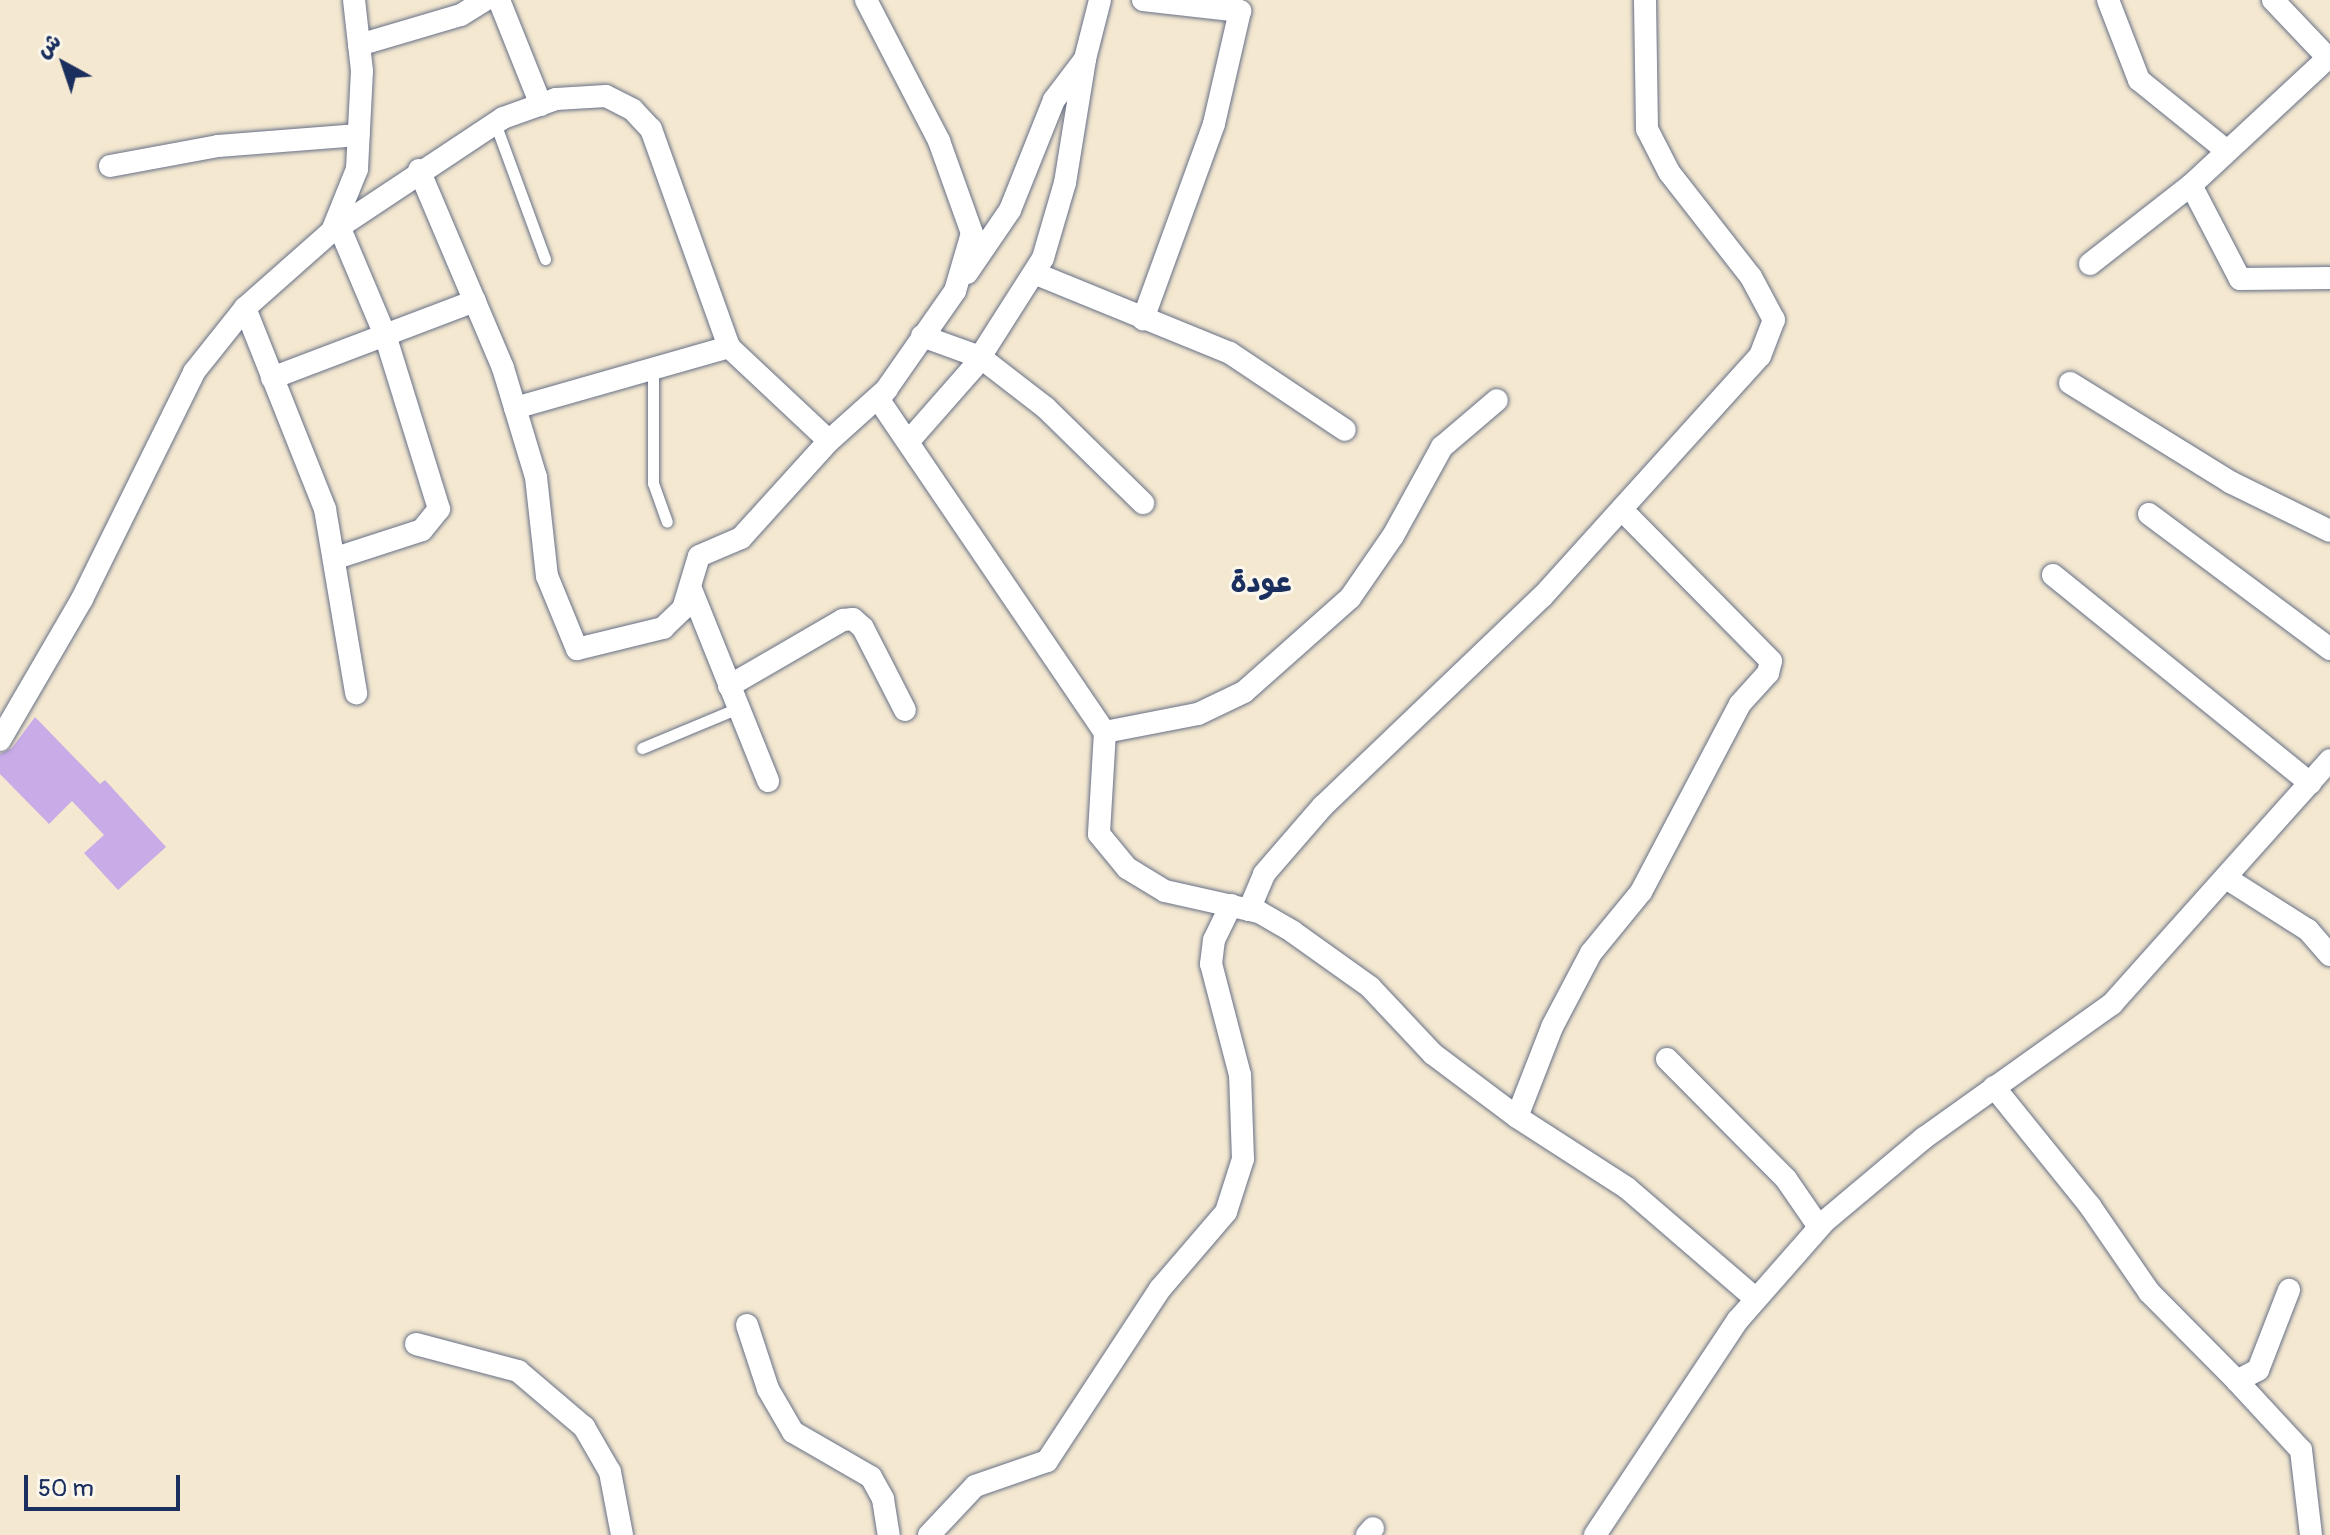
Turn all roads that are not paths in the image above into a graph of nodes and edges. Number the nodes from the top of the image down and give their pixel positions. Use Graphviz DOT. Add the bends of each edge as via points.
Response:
graph roads {
  1 [pos="354,0"];
  2 [pos="485,0"];
  3 [pos="499,0"];
  4 [pos="866,0"];
  5 [pos="1100,0"];
  6 [pos="1143,0"];
  7 [pos="1645,0"];
  8 [pos="2108,0"];
  9 [pos="2273,0"];
  10 [pos="359,45"];
  11 [pos="2329,57"];
  12 [pos="1085,59"];
  13 [pos="541,105"];
  14 [pos="495,123"];
  15 [pos="359,135"];
  16 [pos="2227,151"];
  17 [pos="110,166"];
  18 [pos="419,170"];
  19 [pos="2191,185"];
  20 [pos="335,229"];
  21 [pos="545,259"];
  22 [pos="2090,264"];
  23 [pos="1034,273"];
  24 [pos="2330,278"];
  25 [pos="955,291"];
  26 [pos="475,301"];
  27 [pos="245,308"];
  28 [pos="1143,319"];
  29 [pos="385,335"];
  30 [pos="922,336"];
  31 [pos="729,347"];
  32 [pos="980,357"];
  33 [pos="653,369"];
  34 [pos="272,378"];
  35 [pos="2070,383"];
  36 [pos="887,389"];
  37 [pos="1497,400"];
  38 [pos="515,408"];
  39 [pos="1345,430"];
  40 [pos="829,441"];
  41 [pos="908,442"];
  42 [pos="1143,503"];
  43 [pos="1623,511"];
  44 [pos="2149,514"];
  45 [pos="667,522"];
  46 [pos="2330,531"];
  47 [pos="336,558"];
  48 [pos="2053,575"];
  49 [pos="691,589"];
  50 [pos="2330,649"];
  51 [pos="729,686"];
  52 [pos="356,693"];
  53 [pos="738,708"];
  54 [pos="905,710"];
  55 [pos="1105,732"];
  56 [pos="0,740"];
  57 [pos="642,748"];
  58 [pos="2330,760"];
  59 [pos="768,781"];
  60 [pos="2310,783"];
  61 [pos="2226,878"];
  62 [pos="1240,907"];
  63 [pos="2330,955"];
  64 [pos="1667,1059"];
  65 [pos="1994,1087"];
  66 [pos="1517,1117"];
  67 [pos="1819,1227"];
  68 [pos="2289,1290"];
  69 [pos="1756,1299"];
  70 [pos="747,1325"];
  71 [pos="416,1344"];
  72 [pos="2237,1381"];
  73 [pos="622,1535"];
  74 [pos="889,1535"];
  75 [pos="929,1535"];
  76 [pos="1595,1535"];
  77 [pos="2311,1535"];
  1 -- 10 [label="street"];
  2 -- 10 [label="street" via="461,15"];
  3 -- 13 [label="street"];
  4 -- 25 [label="street" via="939,141 972,233"];
  5 -- 12 [label="street"];
  6 -- 28 [label="street" via="1240,11 1214,124"];
  7 -- 43 [label="street" via="1647,129 1669,172 1751,277 1774,320 1760,356"];
  8 -- 16 [label="street" via="2139,80"];
  9 -- 11 [label="street"];
  10 -- 15 [label="street"];
  11 -- 16 [label="street"];
  12 -- 23 [label="street" via="1065,183"];
  12 -- 25 [label="street" via="1054,100 1010,210"];
  13 -- 14 [label="street"];
  13 -- 31 [label="street" via="606,96 633,110 651,129"];
  14 -- 18 [label="street"];
  14 -- 21 [label="lane"];
  15 -- 17 [label="street" via="218,146"];
  15 -- 20 [label="street" via="357,169"];
  16 -- 19 [label="street"];
  18 -- 20 [label="street"];
  18 -- 26 [label="street"];
  19 -- 22 [label="street"];
  19 -- 24 [label="street" via="2240,279"];
  20 -- 27 [label="street"];
  20 -- 29 [label="street"];
  23 -- 28 [label="street"];
  23 -- 32 [label="street"];
  25 -- 30 [label="street"];
  26 -- 29 [label="street"];
  26 -- 38 [label="street"];
  27 -- 34 [label="street"];
  27 -- 56 [label="street" via="194,372 75,612"];
  28 -- 39 [label="street" via="1230,353"];
  29 -- 34 [label="street"];
  29 -- 47 [label="street" via="439,509 422,530"];
  30 -- 32 [label="street"];
  30 -- 36 [label="street"];
  31 -- 33 [label="street"];
  31 -- 40 [label="street"];
  32 -- 41 [label="street"];
  32 -- 42 [label="street" via="1046,408"];
  33 -- 38 [label="street"];
  33 -- 45 [label="lane" via="653,483"];
  34 -- 47 [label="street" via="325,509"];
  35 -- 46 [label="street" via="2230,482"];
  36 -- 40 [label="street"];
  36 -- 41 [label="street" via="879,400"];
  37 -- 55 [label="street" via="1442,447 1393,536 1350,598 1244,692 1198,714"];
  38 -- 49 [label="street" via="536,477 547,576 577,649 663,628 683,609"];
  40 -- 49 [label="street" via="741,538 699,556"];
  41 -- 55 [label="street"];
  43 -- 62 [label="street" via="1542,597 1323,806"];
  43 -- 66 [label="street" via="1771,661 1768,673 1740,704 1641,892 1591,953 1552,1027"];
  44 -- 50 [label="street"];
  47 -- 52 [label="street"];
  48 -- 60 [label="street"];
  49 -- 51 [label="street"];
  51 -- 53 [label="street"];
  51 -- 54 [label="street" via="853,619 863,628"];
  53 -- 57 [label="lane"];
  53 -- 59 [label="street"];
  55 -- 62 [label="street" via="1097,795 1099,834 1127,868 1165,891"];
  58 -- 60 [label="street"];
  60 -- 61 [label="street"];
  61 -- 63 [label="street" via="2308,930"];
  61 -- 65 [label="street" via="2112,1004"];
  62 -- 66 [label="street" via="1293,932 1370,987 1433,1054"];
  62 -- 75 [label="street" via="1214,940 1211,964 1240,1075 1243,1159 1226,1212 1160,1289 1047,1461 975,1486"];
  64 -- 67 [label="street" via="1786,1179"];
  65 -- 67 [label="street"];
  65 -- 72 [label="street" via="2090,1206 2149,1292"];
  66 -- 69 [label="street" via="1627,1188"];
  67 -- 69 [label="street"];
  68 -- 72 [label="street" via="2258,1370"];
  69 -- 76 [label="street"];
  70 -- 74 [label="street" via="768,1389 793,1432 871,1477 883,1499"];
  71 -- 73 [label="street" via="518,1371 584,1427 610,1472"];
  72 -- 77 [label="street" via="2301,1450"];
}
